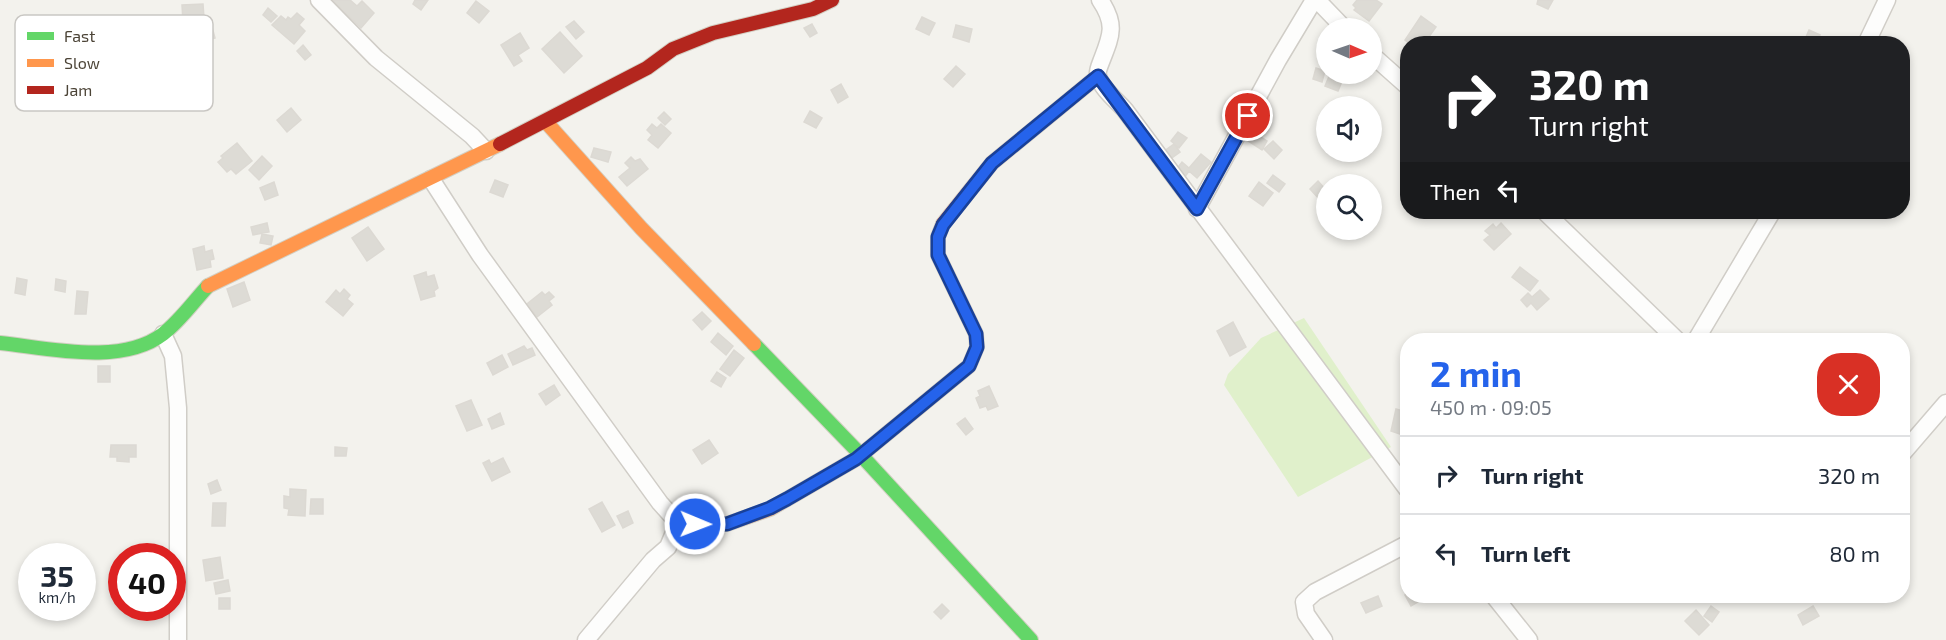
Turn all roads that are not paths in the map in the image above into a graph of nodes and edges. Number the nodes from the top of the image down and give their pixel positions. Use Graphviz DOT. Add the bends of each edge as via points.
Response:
graph roads {
  1 [pos="319,0"];
  2 [pos="832,0"];
  3 [pos="1100,0"];
  4 [pos="1315,0"];
  5 [pos="1887,0"];
  6 [pos="1334,18"];
  7 [pos="1870,36"];
  8 [pos="1382,64"];
  9 [pos="1098,76"];
  10 [pos="1400,80"];
  11 [pos="546,122"];
  12 [pos="486,151"];
  13 [pos="431,179"];
  14 [pos="1197,209"];
  15 [pos="1552,219"];
  16 [pos="1768,219"];
  17 [pos="1670,333"];
  18 [pos="1700,333"];
  19 [pos="163,334"];
  20 [pos="0,343"];
  21 [pos="1946,403"];
  22 [pos="1910,445"];
  23 [pos="861,455"];
  24 [pos="1400,480"];
  25 [pos="678,523"];
  26 [pos="1400,548"];
  27 [pos="1500,603"];
  28 [pos="178,640"];
  29 [pos="586,640"];
  30 [pos="1031,640"];
  31 [pos="1324,640"];
  32 [pos="1529,640"];
  1 -- 12 [label="street" via="376,58"];
  2 -- 11 [label="street" via="813,9 696,39 672,49 647,68"];
  3 -- 9 [label="street" via="1112,19"];
  4 -- 6 [label="street"];
  4 -- 14 [label="street"];
  5 -- 7 [label="street"];
  8 -- 10 [label="street"];
  9 -- 14 [label="street"];
  9 -- 23 [label="street" via="992,163 943,225 938,255 976,334 975,356 969,366"];
  11 -- 12 [label="street"];
  11 -- 23 [label="street" via="641,228"];
  12 -- 13 [label="street"];
  13 -- 19 [label="street" via="208,286"];
  13 -- 25 [label="street" via="480,255"];
  14 -- 24 [label="street"];
  15 -- 17 [label="street"];
  16 -- 18 [label="street"];
  19 -- 20 [label="street" via="137,347 103,353"];
  19 -- 28 [label="street" via="173,356 178,408"];
  21 -- 22 [label="street"];
  23 -- 25 [label="street" via="759,513 727,524"];
  23 -- 30 [label="street"];
  25 -- 29 [label="street" via="668,547"];
  26 -- 31 [label="street" via="1315,592 1304,602 1306,614"];
  27 -- 32 [label="street"];
}
